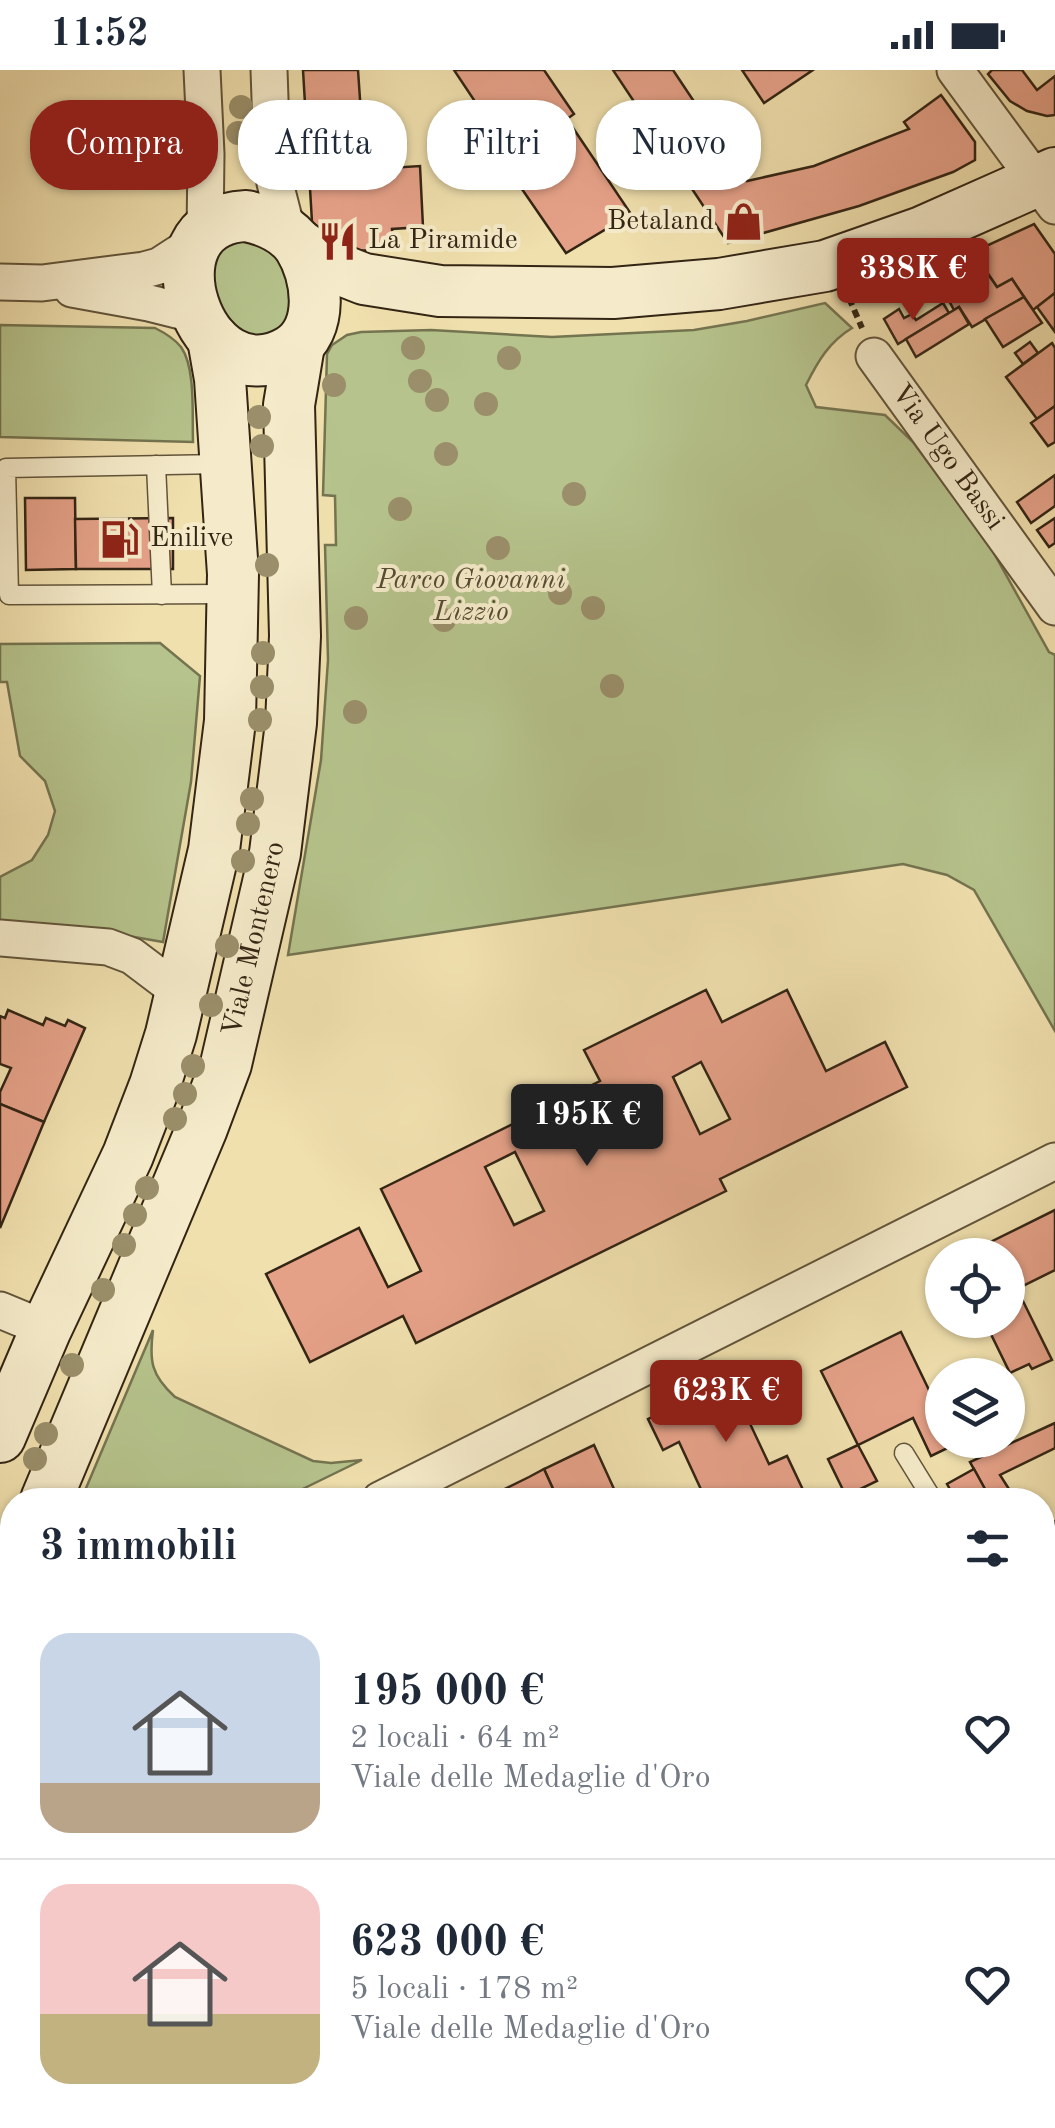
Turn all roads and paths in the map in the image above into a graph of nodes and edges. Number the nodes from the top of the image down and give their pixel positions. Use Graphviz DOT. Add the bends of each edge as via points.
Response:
graph roads {
  1 [pos="202,70"];
  2 [pos="269,70"];
  3 [pos="955,70"];
  4 [pos="1049,187"];
  5 [pos="201,238"];
  6 [pos="292,239"];
  7 [pos="0,282"];
  8 [pos="42,283"];
  9 [pos="440,291"];
  10 [pos="205,327"];
  11 [pos="303,339"];
  12 [pos="874,356"];
  13 [pos="226,464"];
  14 [pos="156,465"];
  15 [pos="162,594"];
  16 [pos="233,594"];
  17 [pos="1055,608"];
  18 [pos="0,938"];
  19 [pos="181,993"];
  20 [pos="1055,1162"];
  21 [pos="0,1310"];
  22 [pos="46,1329"];
  23 [pos="0,1437"];
  24 [pos="904,1453"];
  25 [pos="51,1488"];
  26 [pos="404,1488"];
  27 [pos="926,1488"];
  1 -- 5 [label="street"];
  2 -- 6 [label="street" via="272,156"];
  3 -- 4 [label="street"];
  4 -- 9 [label="main road" via="825,266 613,292"];
  5 -- 6 [label="main road" via="216,224 246,216"];
  5 -- 8 [label="street" via="159,266"];
  5 -- 10 [label="main road" via="189,274 192,304"];
  6 -- 9 [label="main road" via="326,264 364,279"];
  6 -- 11 [label="main road" via="314,284"];
  7 -- 8 [label="street"];
  8 -- 10 [label="street" via="149,303"];
  9 -- 11 [label="main road" via="367,304"];
  10 -- 11 [label="main road" via="228,352 244,358 272,358"];
  10 -- 13 [label="main road, Viale Montenero" via="220,379"];
  11 -- 25 [label="main road, Viale Montenero" via="289,404 295,636 274,853 226,1064"];
  12 -- 17 [label="street, Via Ugo Bassi"];
  13 -- 14 [label="lane"];
  13 -- 16 [label="main road, Viale Montenero"];
  14 -- 15 [label="lane"];
  14 -- 15 [label="lane" via="6,468 9,596"];
  15 -- 16 [label="lane"];
  16 -- 19 [label="main road, Viale Montenero" via="230,721 214,850"];
  18 -- 19 [label="street" via="108,947 132,956"];
  19 -- 22 [label="main road, Viale Montenero" via="128,1156"];
  20 -- 26 [label="street"];
  21 -- 22 [label="street"];
  22 -- 23 [label="main road, Viale Montenero"];
  24 -- 27 [label="lane"];
}
